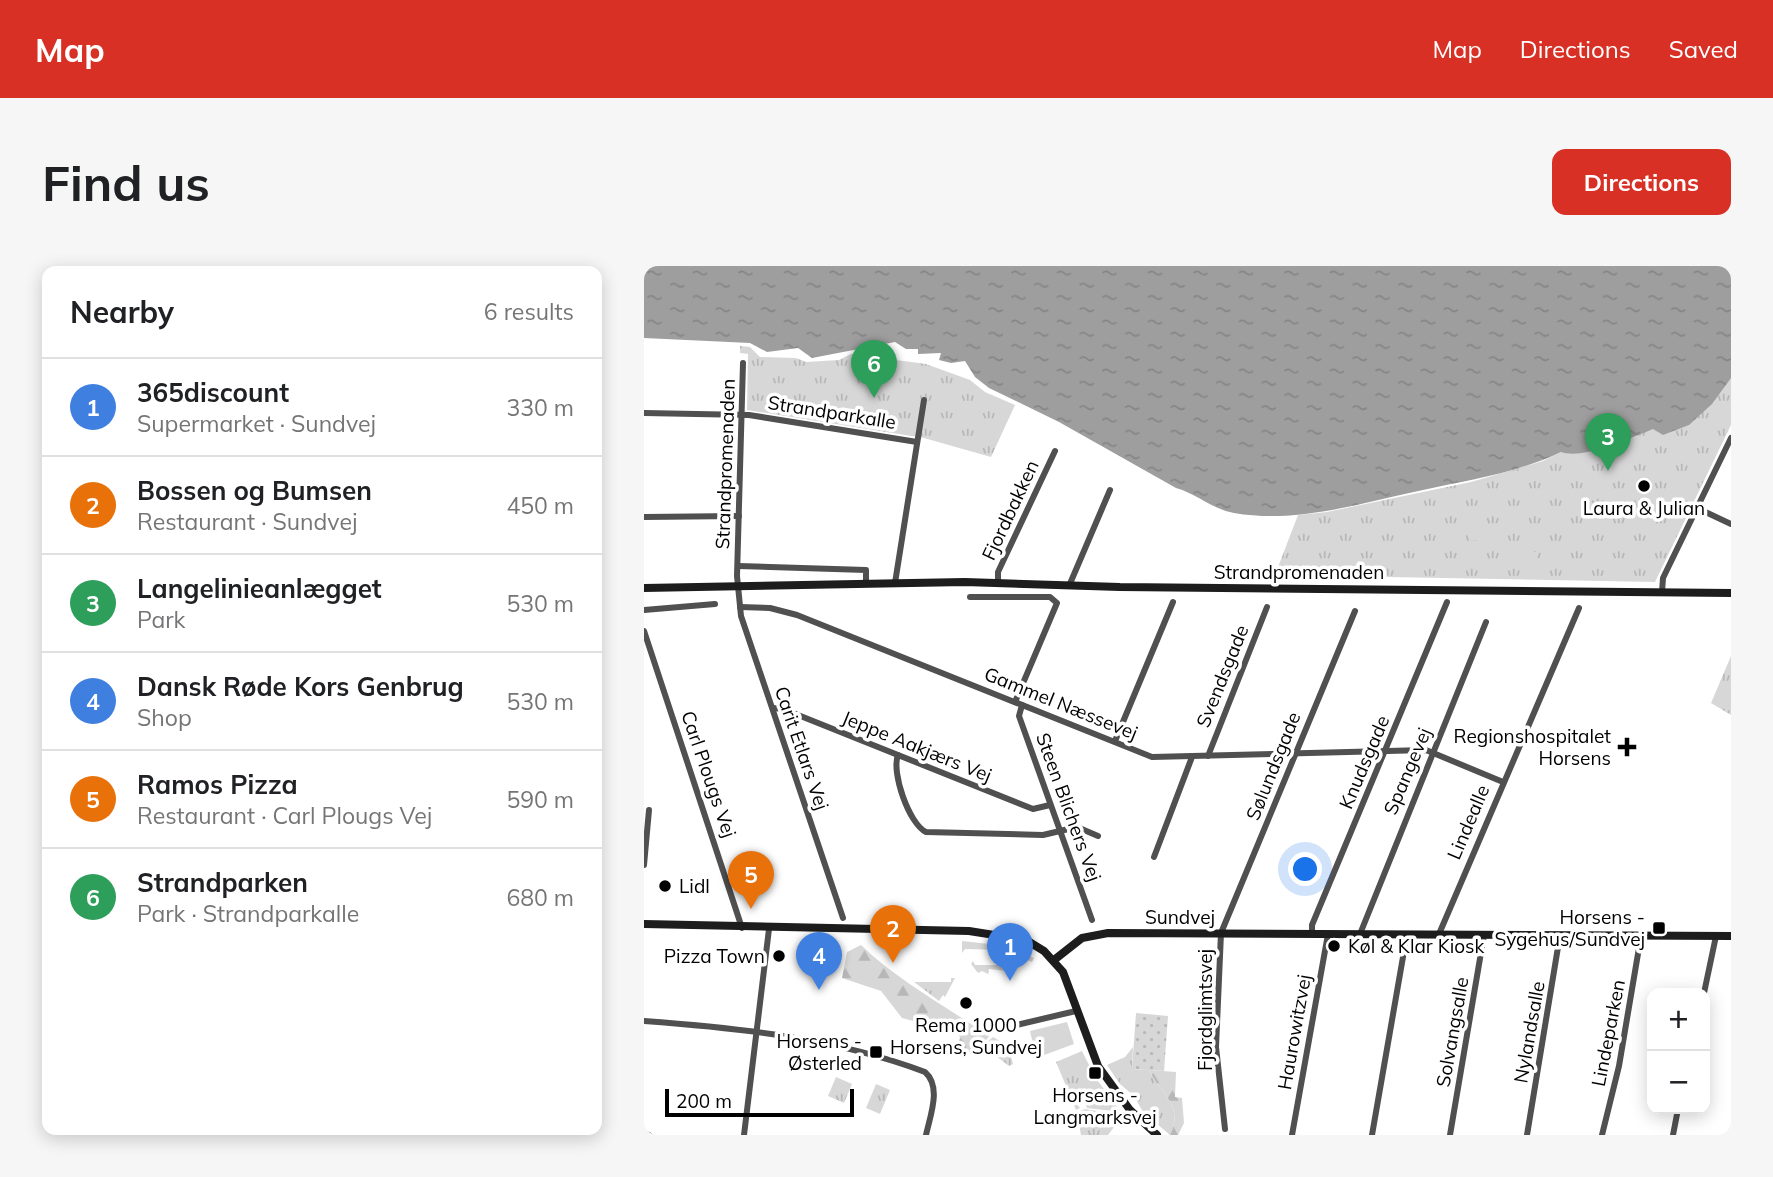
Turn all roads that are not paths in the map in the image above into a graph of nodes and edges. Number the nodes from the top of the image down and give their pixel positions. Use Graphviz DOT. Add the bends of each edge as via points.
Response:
graph roads {
  1 [pos="743,363"];
  2 [pos="924,400"];
  3 [pos="644,413"];
  4 [pos="742,414"];
  5 [pos="1731,438"];
  6 [pos="917,442"];
  7 [pos="1055,451"];
  8 [pos="1110,490"];
  9 [pos="1697,508"];
  10 [pos="739,516"];
  11 [pos="644,517"];
  12 [pos="1731,524"];
  13 [pos="738,566"];
  14 [pos="866,583"];
  15 [pos="895,583"];
  16 [pos="998,584"];
  17 [pos="738,586"];
  18 [pos="1069,586"];
  19 [pos="644,588"];
  20 [pos="1662,592"];
  21 [pos="1731,593"];
  22 [pos="970,597"];
  23 [pos="1172,602"];
  24 [pos="1447,602"];
  25 [pos="715,604"];
  26 [pos="740,607"];
  27 [pos="1267,607"];
  28 [pos="1579,608"];
  29 [pos="644,610"];
  30 [pos="1354,611"];
  31 [pos="1486,622"];
  32 [pos="644,631"];
  33 [pos="648,655"];
  34 [pos="1018,703"];
  35 [pos="773,708"];
  36 [pos="1115,741"];
  37 [pos="1385,752"];
  38 [pos="1432,752"];
  39 [pos="1295,754"];
  40 [pos="898,755"];
  41 [pos="1208,756"];
  42 [pos="1192,757"];
  43 [pos="1503,782"];
  44 [pos="1050,805"];
  45 [pos="649,810"];
  46 [pos="1060,831"];
  47 [pos="1098,836"];
  48 [pos="646,839"];
  49 [pos="1154,857"];
  50 [pos="644,865"];
  51 [pos="843,918"];
  52 [pos="1092,920"];
  53 [pos="644,925"];
  54 [pos="742,928"];
  55 [pos="769,929"];
  56 [pos="1221,933"];
  57 [pos="1312,934"];
  58 [pos="1328,934"];
  59 [pos="1360,934"];
  60 [pos="1406,934"];
  61 [pos="1440,934"];
  62 [pos="1484,935"];
  63 [pos="1560,935"];
  64 [pos="1641,936"];
  65 [pos="1716,936"];
  66 [pos="1731,936"];
  67 [pos="1054,960"];
  68 [pos="1705,988"];
  69 [pos="1076,1011"];
  70 [pos="644,1021"];
  71 [pos="1012,1026"];
  72 [pos="758,1031"];
  73 [pos="1677,1114"];
  74 [pos="1225,1129"];
  75 [pos="744,1135"];
  76 [pos="926,1135"];
  77 [pos="1157,1135"];
  78 [pos="1292,1135"];
  79 [pos="1372,1135"];
  80 [pos="1450,1135"];
  81 [pos="1527,1135"];
  82 [pos="1602,1135"];
  83 [pos="1673,1135"];
  1 -- 4 [label="street, Strandpromenaden"];
  2 -- 6 [label="street, Strandparkalle"];
  3 -- 4 [label="street, Strandparkalle"];
  4 -- 6 [label="street, Strandparkalle"];
  4 -- 10 [label="street, Strandpromenaden"];
  5 -- 9 [label="street"];
  6 -- 15 [label="street, Strandparkalle"];
  7 -- 16 [label="street, Fjordbakken" via="999,572"];
  8 -- 18 [label="street"];
  9 -- 12 [label="street"];
  9 -- 20 [label="street" via="1663,578"];
  10 -- 11 [label="street"];
  10 -- 13 [label="street, Strandpromenaden"];
  13 -- 14 [label="street, Strandpromenaden" via="866,570"];
  13 -- 17 [label="street, Strandpromenaden"];
  14 -- 15 [label="street, Strandpromenaden"];
  14 -- 17 [label="street, Strandpromenaden"];
  15 -- 16 [label="street, Strandpromenaden"];
  16 -- 18 [label="street, Strandpromenaden"];
  17 -- 19 [label="street, Strandpromenaden"];
  17 -- 26 [label="street, Carit Etlars Vej"];
  18 -- 20 [label="street, Strandpromenaden"];
  20 -- 21 [label="street, Strandpromenaden"];
  22 -- 34 [label="street" via="1050,597 1058,603"];
  23 -- 36 [label="street"];
  24 -- 37 [label="street, Knudsgade"];
  25 -- 29 [label="street"];
  26 -- 34 [label="street, Gammel Næssevej" via="788,611"];
  26 -- 35 [label="street, Carit Etlars Vej"];
  27 -- 41 [label="street, Svendsgade"];
  28 -- 43 [label="street, Lindealle"];
  30 -- 39 [label="street, Sølundsgade"];
  31 -- 38 [label="street, Spangevej"];
  32 -- 33 [label="street, Carl Plougs Vej"];
  33 -- 54 [label="street, Carl Plougs Vej"];
  34 -- 36 [label="street, Gammel Næssevej"];
  34 -- 44 [label="street, Steen Blichers Vej"];
  35 -- 40 [label="street, Jeppe Aakjærs Vej"];
  35 -- 51 [label="street, Carit Etlars Vej"];
  36 -- 42 [label="street, Gammel Næssevej" via="1158,758"];
  37 -- 38 [label="street, Gammel Næssevej"];
  37 -- 39 [label="street, Gammel Næssevej"];
  37 -- 57 [label="street, Knudsgade"];
  38 -- 43 [label="street"];
  38 -- 59 [label="street, Spangevej"];
  39 -- 41 [label="street, Gammel Næssevej"];
  39 -- 56 [label="street, Sølundsgade"];
  40 -- 44 [label="street, Jeppe Aakjærs Vej" via="1028,807"];
  40 -- 46 [label="street" via="895,770 913,821 921,830 1039,835"];
  41 -- 42 [label="street, Gammel Næssevej"];
  42 -- 49 [label="street"];
  43 -- 61 [label="street, Lindealle"];
  44 -- 46 [label="street, Steen Blichers Vej"];
  45 -- 48 [label="street"];
  46 -- 47 [label="street" via="1077,827"];
  46 -- 52 [label="street, Steen Blichers Vej"];
  48 -- 50 [label="street"];
  53 -- 54 [label="street"];
  54 -- 55 [label="street"];
  55 -- 67 [label="street" via="1011,935 1036,945"];
  55 -- 72 [label="street"];
  56 -- 57 [label="street, Sundvej"];
  56 -- 67 [label="street, Sundvej" via="1100,933 1077,941"];
  56 -- 74 [label="street, Fjordglimtsvej" via="1216,1047"];
  57 -- 58 [label="street, Sundvej"];
  58 -- 59 [label="street, Sundvej"];
  58 -- 78 [label="street, Haurowitzvej"];
  59 -- 60 [label="street, Sundvej"];
  60 -- 61 [label="street, Sundvej"];
  60 -- 79 [label="street"];
  61 -- 62 [label="street, Sundvej"];
  62 -- 63 [label="street, Sundvej"];
  62 -- 80 [label="street, Solvangsalle"];
  63 -- 64 [label="street, Sundvej"];
  63 -- 81 [label="street, Nylandsalle"];
  64 -- 65 [label="street, Sundvej"];
  64 -- 82 [label="street, Lindeparken"];
  65 -- 66 [label="street, Sundvej"];
  65 -- 68 [label="street"];
  67 -- 69 [label="street" via="1067,980"];
  69 -- 71 [label="street"];
  69 -- 77 [label="street" via="1098,1066 1130,1110"];
  70 -- 72 [label="street"];
  72 -- 75 [label="street"];
  72 -- 76 [label="street" via="867,1054 925,1072 934,1091"];
  73 -- 83 [label="street"];
}
